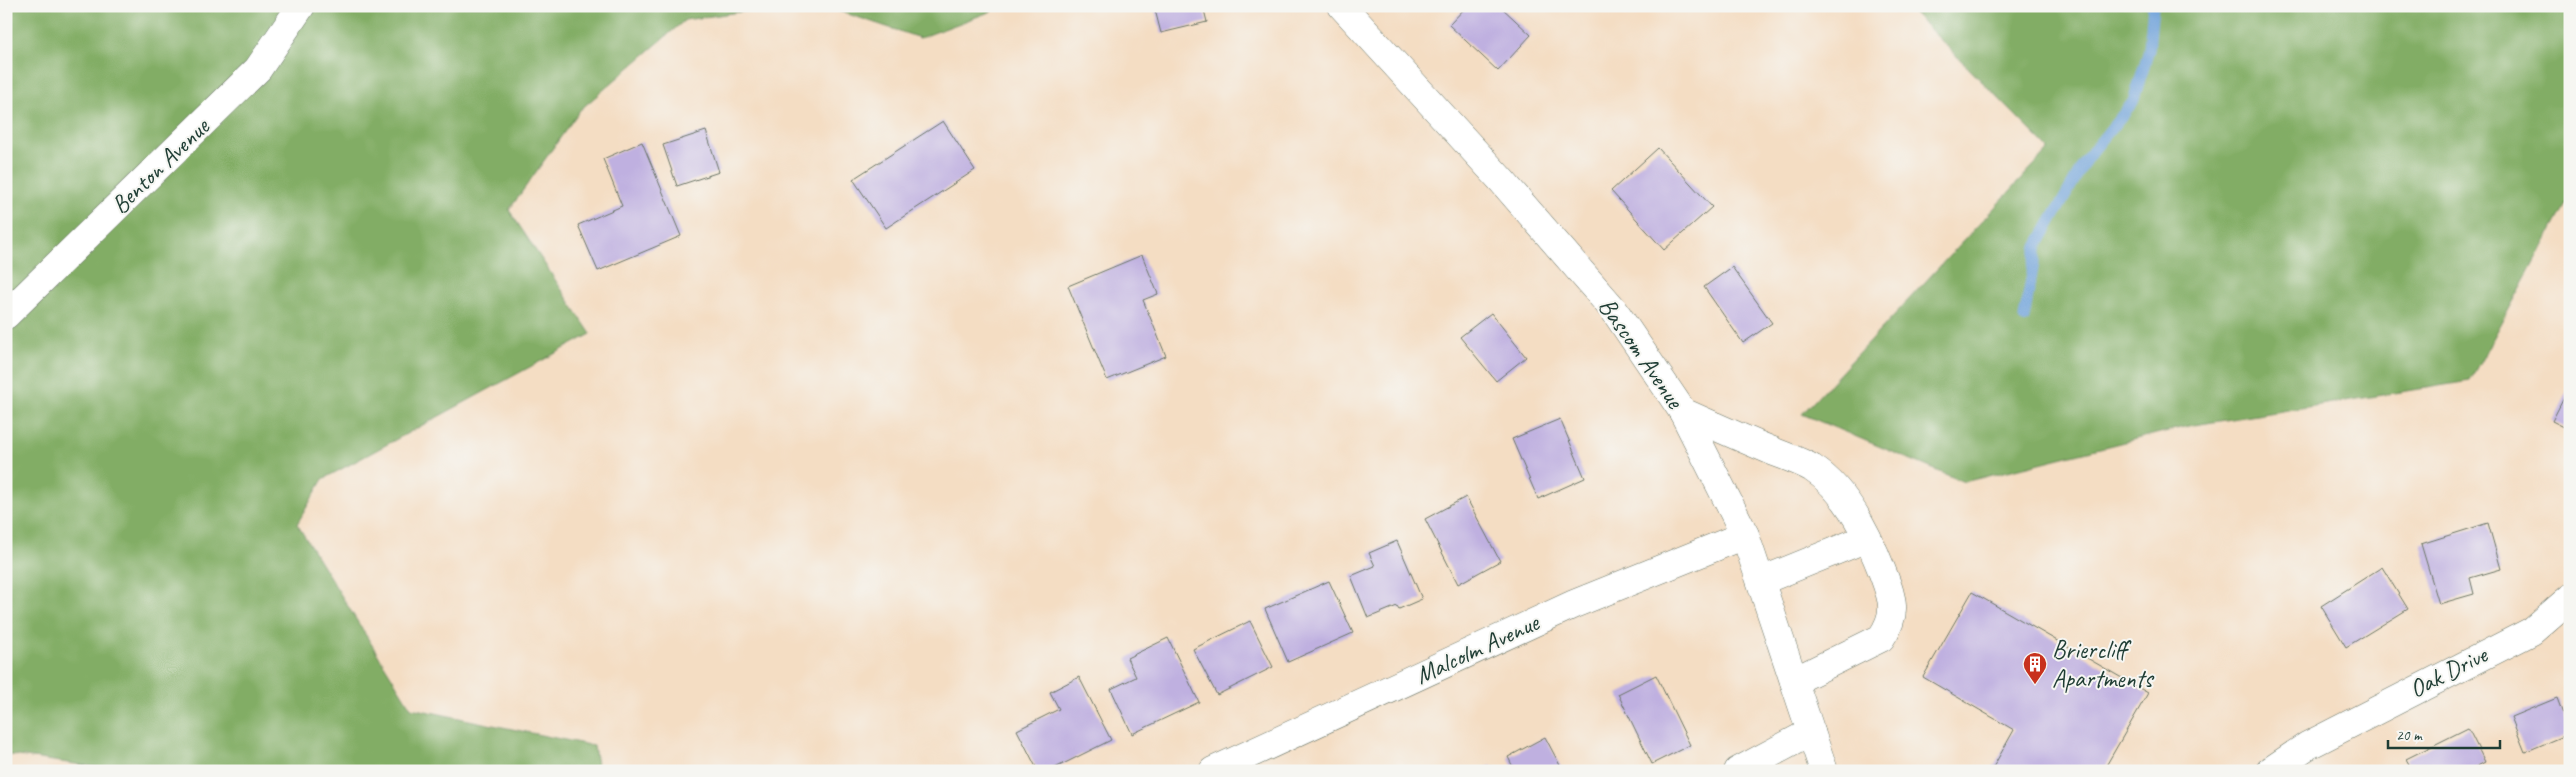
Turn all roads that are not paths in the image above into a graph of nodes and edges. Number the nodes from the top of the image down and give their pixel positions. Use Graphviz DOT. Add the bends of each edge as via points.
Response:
graph roads {
  1 [pos="301,6"];
  2 [pos="1342,6"];
  3 [pos="6,315"];
  4 [pos="1683,412"];
  5 [pos="1745,535"];
  6 [pos="1867,538"];
  7 [pos="1761,581"];
  8 [pos="2570,598"];
  9 [pos="1794,680"];
  10 [pos="1811,732"];
  11 [pos="1213,771"];
  12 [pos="1738,771"];
  13 [pos="1824,771"];
  14 [pos="2270,771"];
  1 -- 3 [label="main road, Benton Avenue" via="258,69"];
  2 -- 4 [label="main road, Bascom Avenue" via="1502,181 1614,310"];
  4 -- 5 [label="main road, Bascom Avenue"];
  4 -- 6 [label="main road" via="1812,469 1834,487"];
  5 -- 7 [label="main road, Bascom Avenue"];
  5 -- 11 [label="main road, Malcolm Avenue" via="1574,604"];
  6 -- 7 [label="main road"];
  6 -- 9 [label="main road" via="1890,594 1894,612 1890,625 1881,638"];
  7 -- 9 [label="main road, Bascom Avenue"];
  8 -- 14 [label="main road, Oak Drive" via="2532,631 2306,746"];
  9 -- 10 [label="main road, Bascom Avenue"];
  10 -- 12 [label="main road"];
  10 -- 13 [label="main road, Bascom Avenue"];
}
